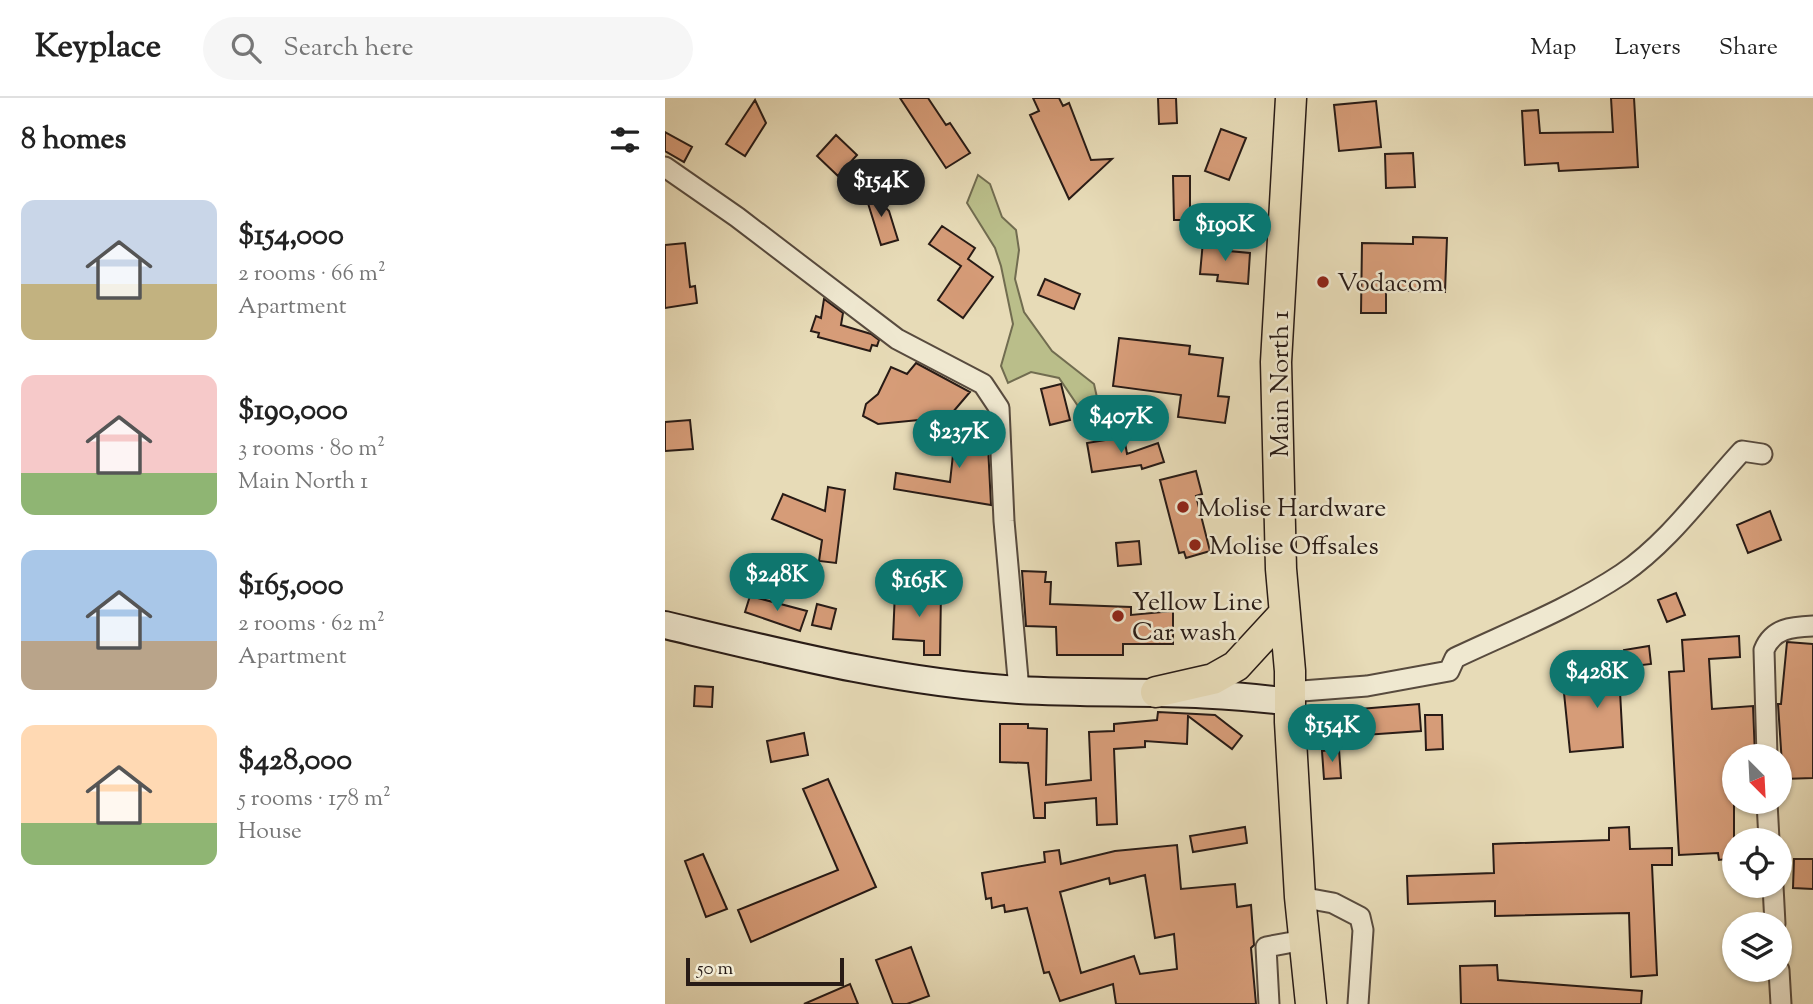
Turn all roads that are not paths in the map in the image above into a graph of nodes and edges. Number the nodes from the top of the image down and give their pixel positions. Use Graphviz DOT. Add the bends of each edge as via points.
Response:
graph roads {
  1 [pos="1291,98"];
  2 [pos="665,167"];
  3 [pos="1762,454"];
  4 [pos="1283,615"];
  5 [pos="665,625"];
  6 [pos="1813,626"];
  7 [pos="1019,690"];
  8 [pos="1156,692"];
  9 [pos="1289,697"];
  10 [pos="1766,744"];
  11 [pos="1300,897"];
  12 [pos="1304,940"];
  13 [pos="1780,982"];
  14 [pos="1269,1004"];
  15 [pos="1311,1004"];
  16 [pos="1359,1004"];
  17 [pos="1781,1004"];
  1 -- 4 [label="main road, Main North 1" via="1276,362"];
  2 -- 7 [label="street" via="897,338 983,384 999,408"];
  3 -- 9 [label="street" via="1742,451 1674,528 1623,573 1455,658 1449,671"];
  4 -- 8 [label="main road" via="1236,666 1213,679"];
  4 -- 9 [label="main road, Main North 1"];
  5 -- 7 [label="main road" via="909,678"];
  6 -- 10 [label="street" via="1787,628 1769,639 1764,650"];
  7 -- 8 [label="main road"];
  8 -- 9 [label="main road"];
  9 -- 11 [label="main road, Main North 1"];
  11 -- 12 [label="main road, Main North 1"];
  11 -- 16 [label="street" via="1332,903 1360,917"];
  12 -- 14 [label="street" via="1266,947"];
  12 -- 15 [label="main road, Main North 1"];
  13 -- 17 [label="street"];
}
